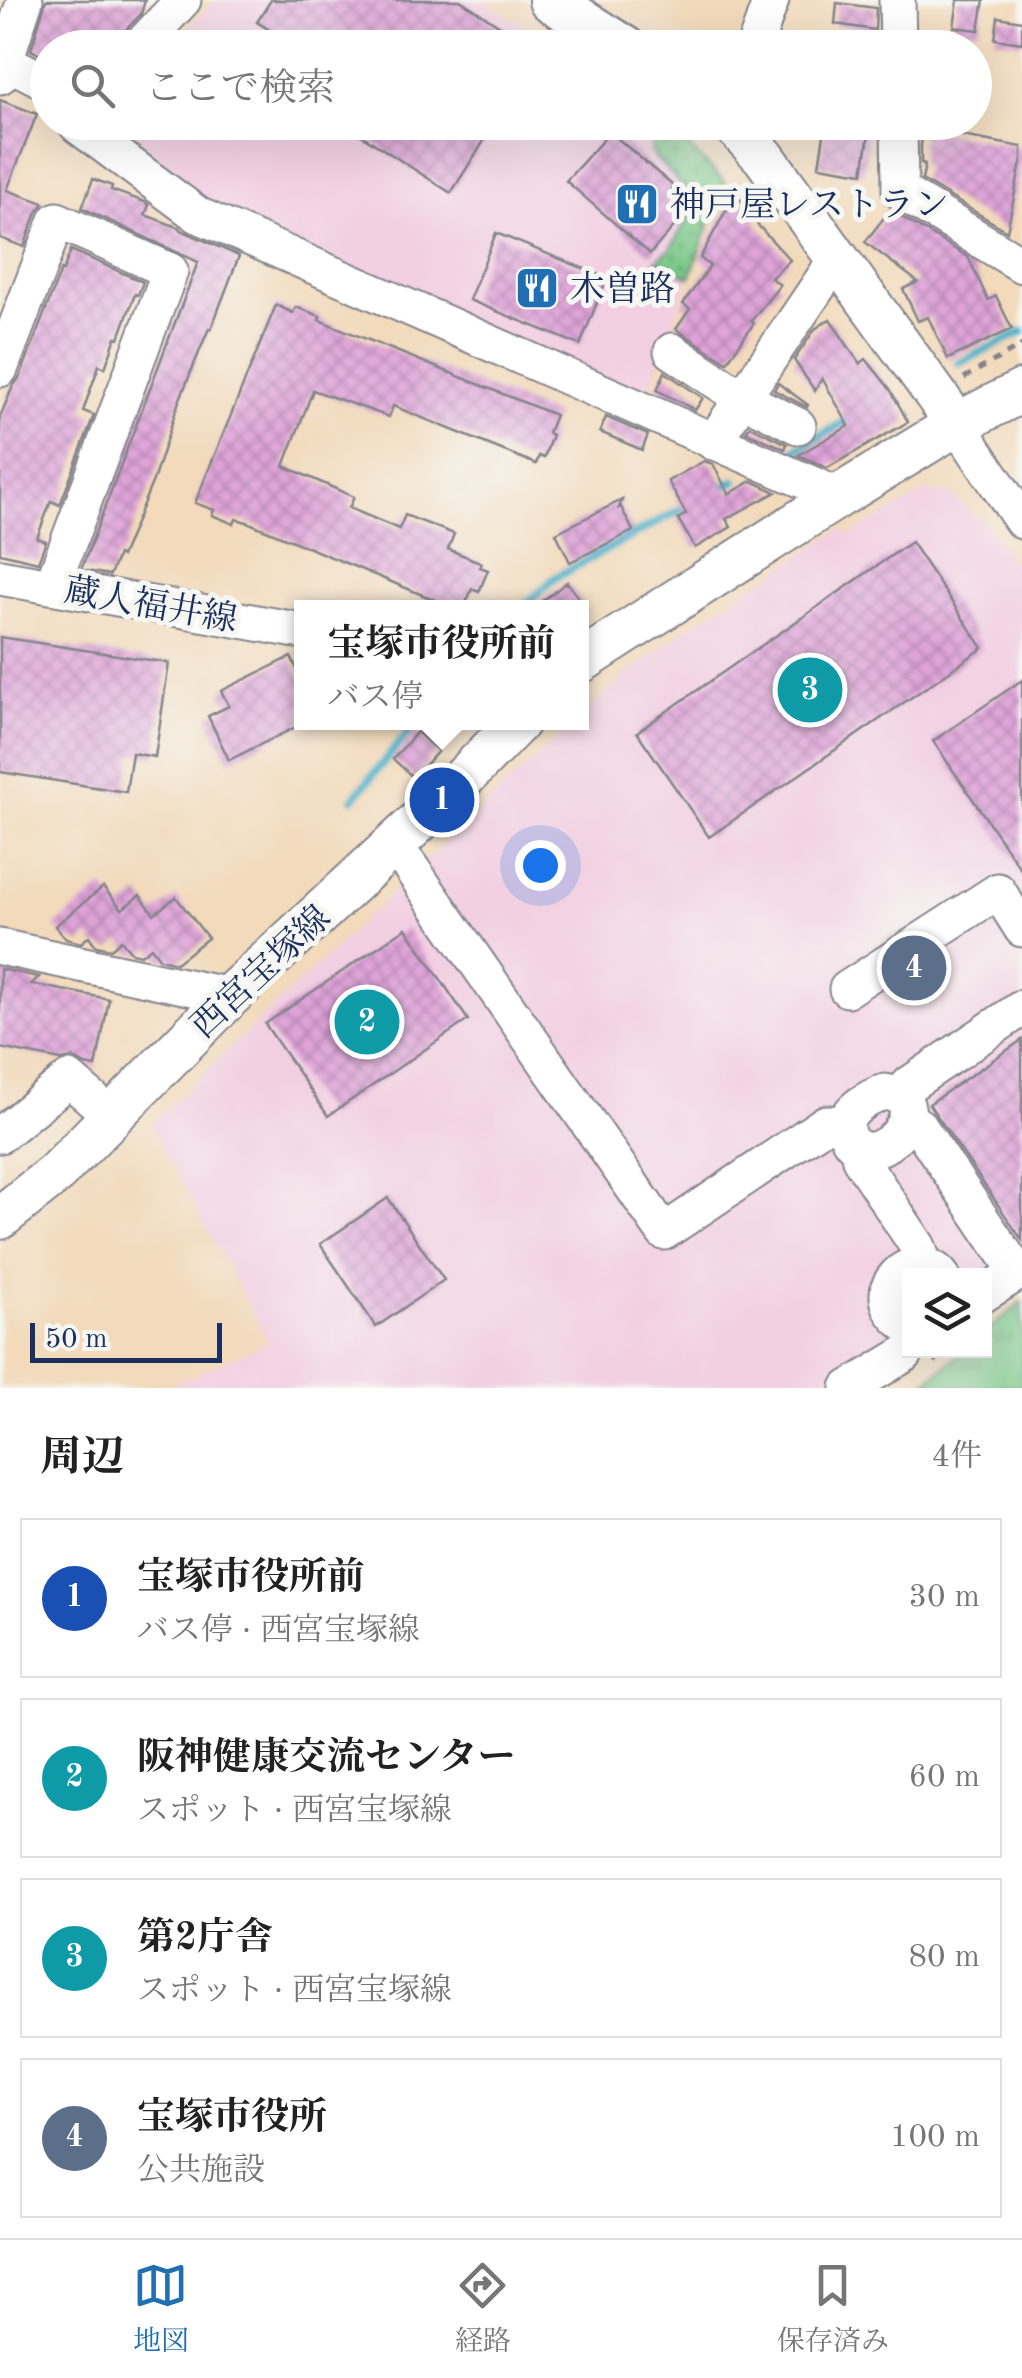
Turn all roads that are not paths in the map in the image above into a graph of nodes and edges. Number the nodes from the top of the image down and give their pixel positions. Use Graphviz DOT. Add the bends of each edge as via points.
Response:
graph roads {
  1 [pos="25,0"];
  2 [pos="183,0"];
  3 [pos="550,0"];
  4 [pos="770,0"];
  5 [pos="897,0"];
  6 [pos="155,30"];
  7 [pos="598,30"];
  8 [pos="760,30"];
  9 [pos="898,30"];
  10 [pos="2,66"];
  11 [pos="30,76"];
  12 [pos="98,140"];
  13 [pos="748,140"];
  14 [pos="899,140"];
  15 [pos="836,260"];
  16 [pos="1022,265"];
  17 [pos="672,351"];
  18 [pos="0,369"];
  19 [pos="1022,391"];
  20 [pos="742,398"];
  21 [pos="956,424"];
  22 [pos="798,426"];
  23 [pos="712,442"];
  24 [pos="838,496"];
  25 [pos="1022,521"];
  26 [pos="0,577"];
  27 [pos="52,586"];
  28 [pos="294,629"];
  29 [pos="589,654"];
  30 [pos="510,730"];
  31 [pos="394,847"];
  32 [pos="1022,928"];
  33 [pos="0,947"];
  34 [pos="847,990"];
  35 [pos="230,996"];
  36 [pos="1022,1008"];
  37 [pos="903,1109"];
  38 [pos="112,1116"];
  39 [pos="0,1135"];
  40 [pos="852,1135"];
  41 [pos="0,1218"];
  42 [pos="932,1268"];
  43 [pos="1020,1271"];
  44 [pos="902,1272"];
  45 [pos="992,1289"];
  46 [pos="902,1331"];
  47 [pos="902,1345"];
  48 [pos="849,1388"];
  1 -- 10 [label="street"];
  2 -- 6 [label="street"];
  3 -- 7 [label="main road"];
  4 -- 8 [label="street"];
  5 -- 9 [label="street"];
  10 -- 11 [label="street"];
  12 -- 23 [label="street" via="198,215"];
  13 -- 15 [label="main road"];
  14 -- 16 [label="street" via="900,191"];
  15 -- 20 [label="street"];
  15 -- 21 [label="main road"];
  17 -- 20 [label="street"];
  18 -- 27 [label="street" via="57,220 170,271"];
  19 -- 21 [label="main road"];
  20 -- 22 [label="street"];
  20 -- 23 [label="street"];
  21 -- 24 [label="main road"];
  21 -- 25 [label="street"];
  23 -- 24 [label="street"];
  24 -- 29 [label="main road"];
  26 -- 27 [label="street, 蔵人福井線"];
  27 -- 28 [label="street, 蔵人福井線"];
  30 -- 31 [label="main road, 西宮宝塚線"];
  31 -- 35 [label="main road, 西宮宝塚線"];
  31 -- 40 [label="street" via="664,1232 826,1123"];
  32 -- 34 [label="street" via="998,891"];
  33 -- 35 [label="street"];
  35 -- 38 [label="main road, 西宮宝塚線"];
  36 -- 37 [label="street" via="910,1084"];
  37 -- 40 [label="street" via="878,1094 852,1111"];
  37 -- 43 [label="street"];
  38 -- 39 [label="street" via="69,1079"];
  38 -- 41 [label="main road, 西宮宝塚線"];
  40 -- 42 [label="street" via="860,1160"];
  43 -- 45 [label="street"];
  44 -- 46 [label="street" via="887,1288 886,1300"];
  47 -- 48 [label="street"];
}
